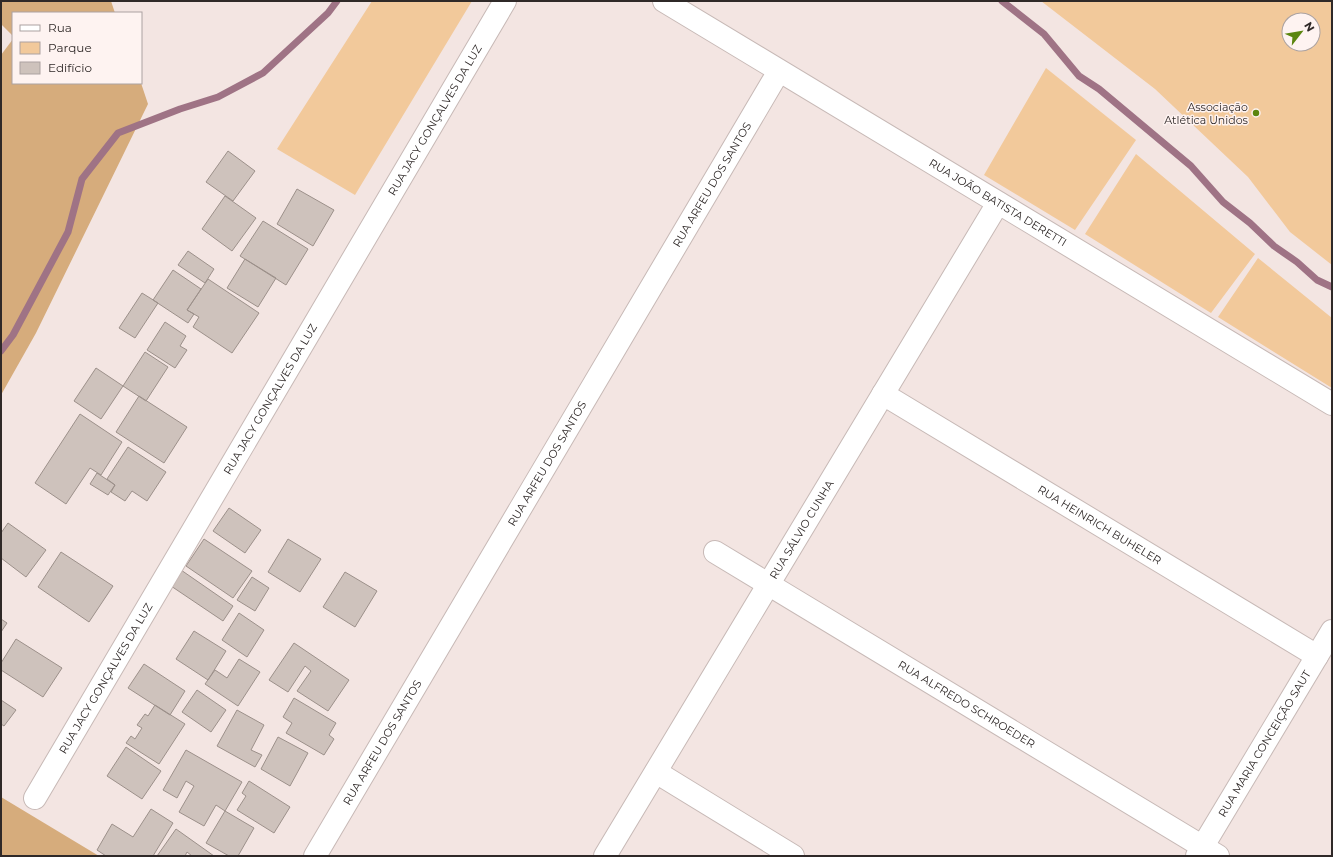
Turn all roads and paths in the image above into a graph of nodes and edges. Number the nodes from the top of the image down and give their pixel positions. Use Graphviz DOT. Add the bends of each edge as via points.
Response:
graph roads {
  1 [pos="505,1"];
  2 [pos="664,1"];
  3 [pos="779,71"];
  4 [pos="998,203"];
  5 [pos="883,394"];
  6 [pos="1332,404"];
  7 [pos="715,552"];
  8 [pos="768,584"];
  9 [pos="1332,630"];
  10 [pos="1317,656"];
  11 [pos="656,772"];
  12 [pos="35,798"];
  13 [pos="1206,853"];
  14 [pos="315,856"];
  15 [pos="605,856"];
  16 [pos="793,856"];
  1 -- 12 [label="street, RUA JACY GONÇALVES DA LUZ"];
  2 -- 3 [label="street, RUA JOÃO BATISTA DERETTI"];
  3 -- 4 [label="street, RUA JOÃO BATISTA DERETTI"];
  3 -- 14 [label="street, RUA ARFEU DOS SANTOS"];
  4 -- 5 [label="street, RUA SÁLVIO CUNHA"];
  4 -- 6 [label="street, RUA JOÃO BATISTA DERETTI"];
  5 -- 8 [label="street, RUA SÁLVIO CUNHA"];
  5 -- 10 [label="street, RUA HEINRICH BUHELER"];
  7 -- 8 [label="street, RUA ALFREDO SCHROEDER"];
  8 -- 11 [label="street, RUA SÁLVIO CUNHA"];
  8 -- 13 [label="street, RUA ALFREDO SCHROEDER"];
  9 -- 10 [label="street, RUA MARIA CONCEIÇÃO SAUT"];
  10 -- 13 [label="street, RUA MARIA CONCEIÇÃO SAUT"];
  11 -- 15 [label="street, RUA SÁLVIO CUNHA"];
  11 -- 16 [label="street"];
}
